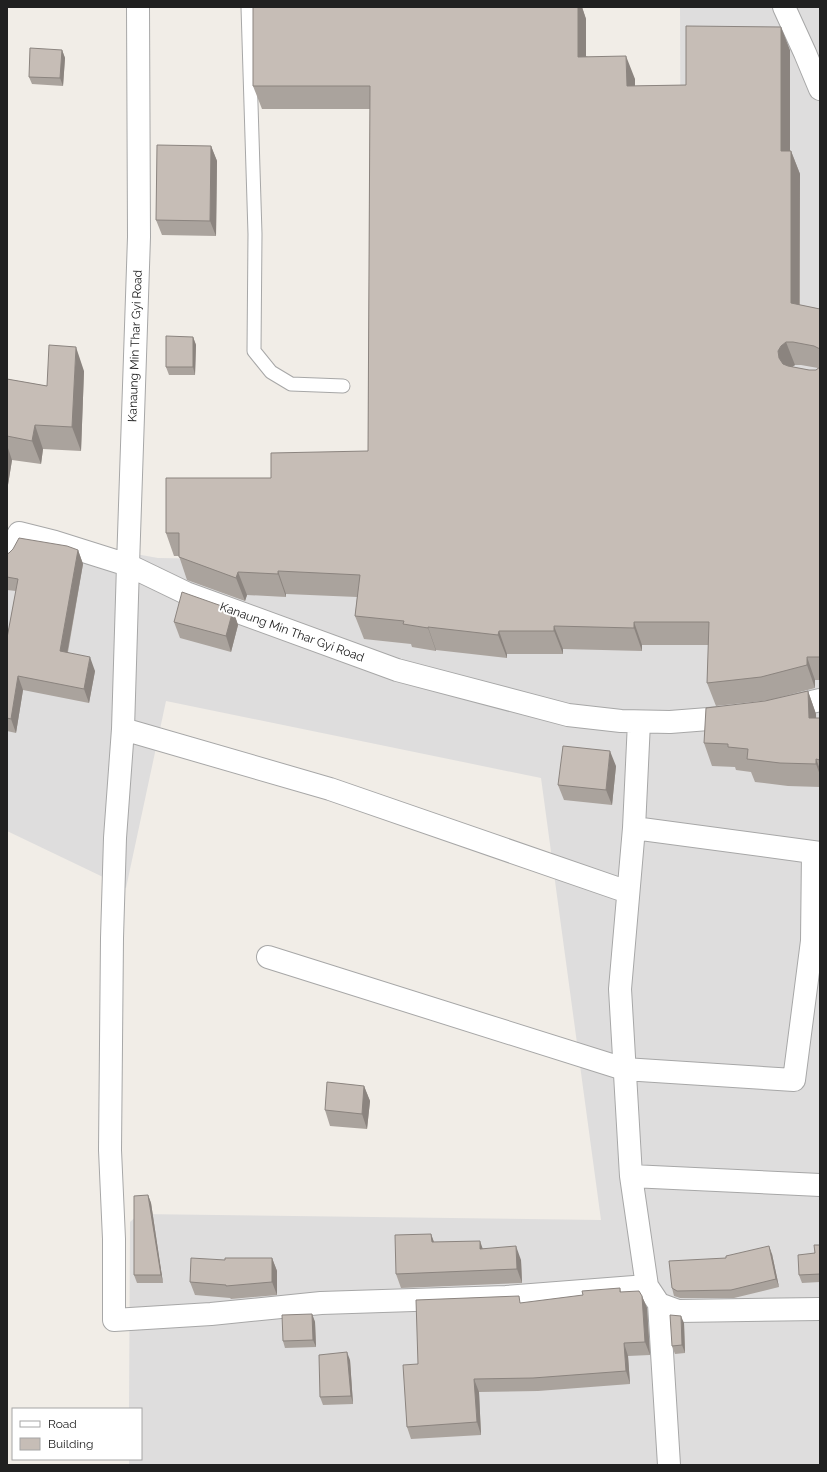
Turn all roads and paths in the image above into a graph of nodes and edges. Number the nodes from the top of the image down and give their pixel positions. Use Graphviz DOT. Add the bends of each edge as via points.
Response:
graph roads {
  1 [pos="138,7"];
  2 [pos="248,7"];
  3 [pos="784,7"];
  4 [pos="820,89"];
  5 [pos="343,386"];
  6 [pos="13,532"];
  7 [pos="7,557"];
  8 [pos="128,565"];
  9 [pos="820,700"];
  10 [pos="639,722"];
  11 [pos="124,729"];
  12 [pos="634,828"];
  13 [pos="816,853"];
  14 [pos="628,892"];
  15 [pos="268,957"];
  16 [pos="624,1069"];
  17 [pos="631,1176"];
  18 [pos="820,1185"];
  19 [pos="647,1286"];
  20 [pos="659,1304"];
  21 [pos="820,1309"];
  22 [pos="669,1465"];
  1 -- 8 [label="street, Kanaung Min Thar Gyi Road" via="139,237"];
  2 -- 5 [label="lane" via="256,234 254,351 271,372 291,384"];
  3 -- 4 [label="street"];
  6 -- 7 [label="street"];
  6 -- 8 [label="street"];
  8 -- 10 [label="street, Kanaung Min Thar Gyi Road" via="186,593 397,670 568,715"];
  8 -- 11 [label="street"];
  9 -- 10 [label="street, Kanaung Min Thar Gyi Road" via="758,714 670,722"];
  10 -- 12 [label="street"];
  11 -- 14 [label="street" via="330,789"];
  11 -- 19 [label="street" via="115,838 112,938 110,1150 114,1320 322,1303 506,1297"];
  12 -- 13 [label="street"];
  12 -- 14 [label="street"];
  13 -- 16 [label="street" via="812,941 794,1080"];
  14 -- 16 [label="street" via="620,989"];
  15 -- 16 [label="street"];
  16 -- 17 [label="street"];
  17 -- 18 [label="street"];
  17 -- 19 [label="street"];
  19 -- 20 [label="street"];
  20 -- 21 [label="street" via="678,1312"];
  20 -- 22 [label="street"];
}
